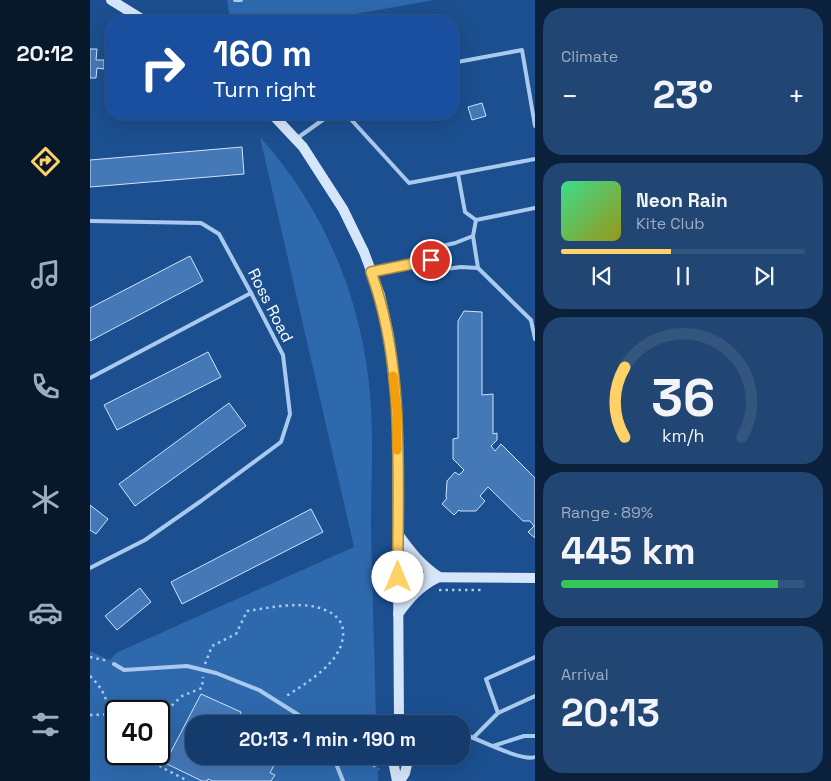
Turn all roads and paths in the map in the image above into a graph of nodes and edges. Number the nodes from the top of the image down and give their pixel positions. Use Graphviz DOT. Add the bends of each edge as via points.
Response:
graph roads {
  1 [pos="111,0"];
  2 [pos="235,0"];
  3 [pos="242,0"];
  4 [pos="135,15"];
  5 [pos="459,62"];
  6 [pos="278,120"];
  7 [pos="322,120"];
  8 [pos="352,120"];
  9 [pos="535,126"];
  10 [pos="296,139"];
  11 [pos="535,159"];
  12 [pos="458,174"];
  13 [pos="535,208"];
  14 [pos="476,220"];
  15 [pos="90,221"];
  16 [pos="472,236"];
  17 [pos="431,260"];
  18 [pos="478,268"];
  19 [pos="371,272"];
  20 [pos="251,293"];
  21 [pos="535,339"];
  22 [pos="90,378"];
  23 [pos="398,534"];
  24 [pos="90,568"];
  25 [pos="398,577"];
  26 [pos="440,577"];
  27 [pos="535,578"];
  28 [pos="431,590"];
  29 [pos="488,590"];
  30 [pos="398,614"];
  31 [pos="90,657"];
  32 [pos="535,657"];
  33 [pos="114,664"];
  34 [pos="204,670"];
  35 [pos="90,676"];
  36 [pos="535,696"];
  37 [pos="107,700"];
  38 [pos="277,701"];
  39 [pos="170,707"];
  40 [pos="498,713"];
  41 [pos="105,714"];
  42 [pos="90,715"];
  43 [pos="299,715"];
  44 [pos="399,715"];
  45 [pos="470,736"];
  46 [pos="535,736"];
  47 [pos="474,737"];
  48 [pos="493,746"];
  49 [pos="535,757"];
  50 [pos="160,765"];
  51 [pos="337,765"];
  52 [pos="373,765"];
  53 [pos="395,765"];
  54 [pos="407,765"];
  55 [pos="379,769"];
  56 [pos="188,781"];
  57 [pos="343,781"];
  58 [pos="399,781"];
  1 -- 4 [label="street"];
  2 -- 3 [label="lane"];
  5 -- 9 [label="lane" via="522,50"];
  6 -- 10 [label="street"];
  7 -- 10 [label="lane"];
  8 -- 12 [label="lane" via="409,182"];
  10 -- 19 [label="street" via="343,209"];
  11 -- 12 [label="lane"];
  12 -- 14 [label="lane" via="465,212"];
  13 -- 14 [label="lane"];
  14 -- 16 [label="lane"];
  15 -- 20 [label="lane, Ross Road" via="201,223 219,234"];
  16 -- 17 [label="lane" via="442,246"];
  16 -- 18 [label="lane"];
  17 -- 18 [label="lane" via="446,269"];
  17 -- 19 [label="lane"];
  18 -- 21 [label="lane" via="531,320"];
  19 -- 23 [label="street" via="389,336 397,411"];
  20 -- 22 [label="lane"];
  20 -- 24 [label="lane, Ross Road" via="283,356 290,414 281,442 145,540"];
  23 -- 25 [label="street"];
  23 -- 26 [label="street" via="424,567"];
  25 -- 26 [label="street"];
  25 -- 30 [label="street"];
  26 -- 27 [label="street"];
  26 -- 30 [label="street" via="412,594"];
  28 -- 29 [label="path"];
  30 -- 44 [label="street"];
  31 -- 33 [label="path"];
  32 -- 40 [label="lane" via="486,679"];
  33 -- 34 [label="lane" via="124,670 186,666"];
  34 -- 38 [label="lane" via="259,690"];
  34 -- 38 [label="path" via="209,650 236,634 246,611 303,606 332,614 342,626 338,651 326,667"];
  34 -- 39 [label="path" via="202,688 182,696"];
  35 -- 37 [label="path"];
  36 -- 40 [label="lane"];
  38 -- 43 [label="lane"];
  40 -- 47 [label="lane"];
  41 -- 42 [label="path"];
  45 -- 47 [label="lane"];
  46 -- 48 [label="lane" via="524,736"];
  47 -- 48 [label="lane"];
  48 -- 49 [label="lane" via="529,759"];
  50 -- 56 [label="path"];
  51 -- 57 [label="lane"];
  52 -- 55 [label="path"];
  53 -- 58 [label="street"];
  54 -- 58 [label="street"];
}
